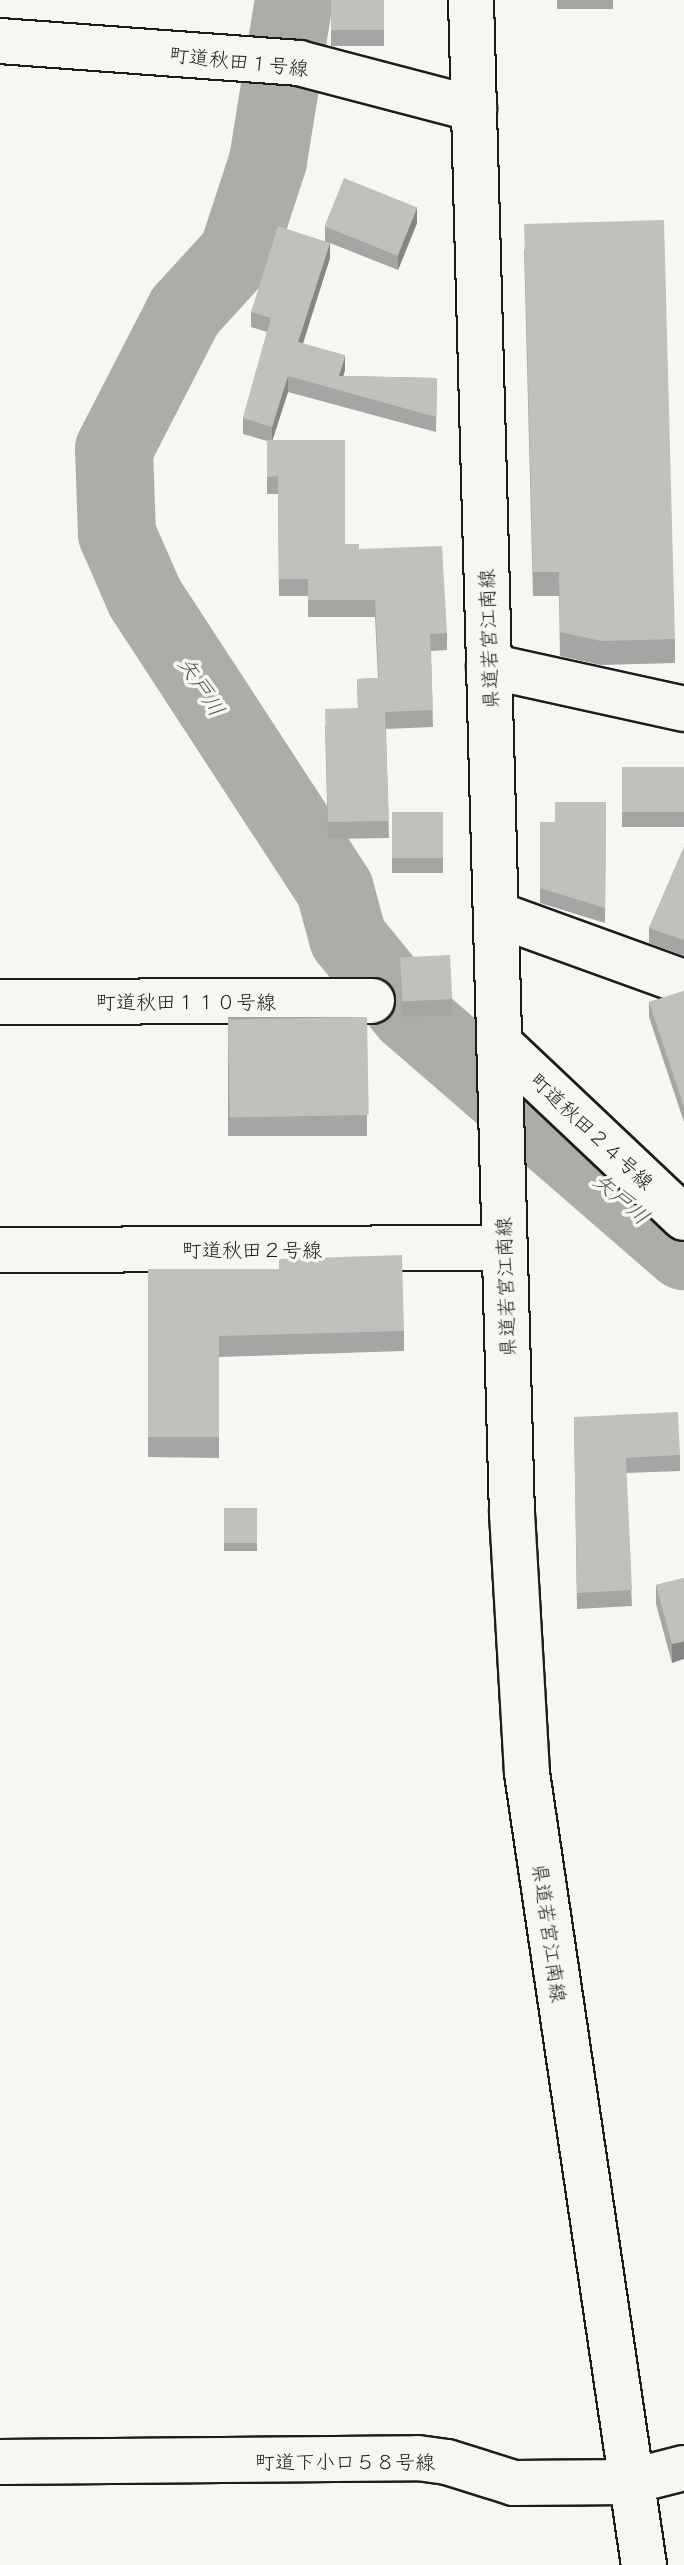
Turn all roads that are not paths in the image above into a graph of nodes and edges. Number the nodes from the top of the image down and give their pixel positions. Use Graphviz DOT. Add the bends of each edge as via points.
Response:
graph roads {
  1 [pos="471,0"];
  2 [pos="0,41"];
  3 [pos="474,109"];
  4 [pos="489,666"];
  5 [pos="684,709"];
  6 [pos="496,914"];
  7 [pos="684,982"];
  8 [pos="372,1001"];
  9 [pos="0,1002"];
  10 [pos="500,1046"];
  11 [pos="684,1218"];
  12 [pos="504,1246"];
  13 [pos="0,1250"];
  14 [pos="0,2462"];
  15 [pos="684,2468"];
  16 [pos="629,2482"];
  17 [pos="644,2565"];
  1 -- 3 [label="street, 県道若宮江南線"];
  2 -- 3 [label="street, 町道秋田１号線" via="299,63"];
  3 -- 4 [label="street, 県道若宮江南線"];
  4 -- 5 [label="street"];
  4 -- 6 [label="street, 県道若宮江南線"];
  6 -- 7 [label="street"];
  6 -- 10 [label="street, 県道若宮江南線"];
  8 -- 9 [label="street, 町道秋田１１０号線"];
  10 -- 11 [label="street, 町道秋田２４号線"];
  10 -- 12 [label="street, 県道若宮江南線"];
  12 -- 13 [label="street, 町道秋田２号線"];
  12 -- 16 [label="street, 県道若宮江南線" via="527,1773"];
  14 -- 16 [label="street, 町道下小口５８号線" via="418,2458 514,2483"];
  15 -- 16 [label="street, 町道下小口５８号線"];
  16 -- 17 [label="street, 県道若宮江南線"];
}
